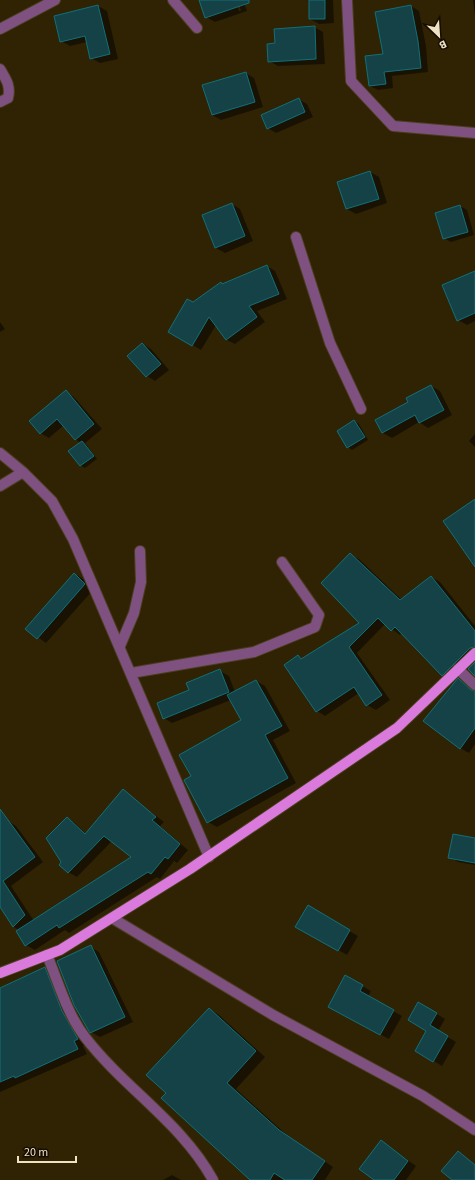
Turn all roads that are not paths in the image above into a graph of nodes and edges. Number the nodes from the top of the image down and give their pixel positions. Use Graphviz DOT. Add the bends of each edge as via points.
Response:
graph roads {
  1 [pos="55,0"];
  2 [pos="173,0"];
  3 [pos="347,0"];
  4 [pos="197,28"];
  5 [pos="0,29"];
  6 [pos="0,69"];
  7 [pos="0,102"];
  8 [pos="475,133"];
  9 [pos="296,237"];
  10 [pos="360,409"];
  11 [pos="0,453"];
  12 [pos="23,472"];
  13 [pos="0,486"];
  14 [pos="140,551"];
  15 [pos="282,562"];
  16 [pos="120,646"];
  17 [pos="475,653"];
  18 [pos="458,669"];
  19 [pos="131,673"];
  20 [pos="475,685"];
  21 [pos="209,857"];
  22 [pos="112,918"];
  23 [pos="47,955"];
  24 [pos="0,973"];
  25 [pos="475,1130"];
  26 [pos="213,1180"];
  1 -- 5 [label="street"];
  2 -- 4 [label="street"];
  3 -- 8 [label="street" via="351,81 393,126"];
  6 -- 7 [label="street" via="10,91 8,98"];
  9 -- 10 [label="street" via="330,343"];
  11 -- 12 [label="street"];
  12 -- 13 [label="street"];
  12 -- 16 [label="street" via="52,500 74,539"];
  14 -- 16 [label="street" via="141,582 134,613"];
  15 -- 19 [label="street" via="319,615 315,627 254,652"];
  16 -- 19 [label="street"];
  17 -- 18 [label="main road"];
  18 -- 20 [label="street"];
  18 -- 21 [label="main road" via="398,728"];
  19 -- 21 [label="street"];
  21 -- 22 [label="main road"];
  22 -- 23 [label="main road" via="60,950"];
  22 -- 25 [label="street" via="273,1015 423,1096"];
  23 -- 24 [label="main road"];
  23 -- 26 [label="street" via="72,1015 84,1036 108,1064 184,1139"];
}
